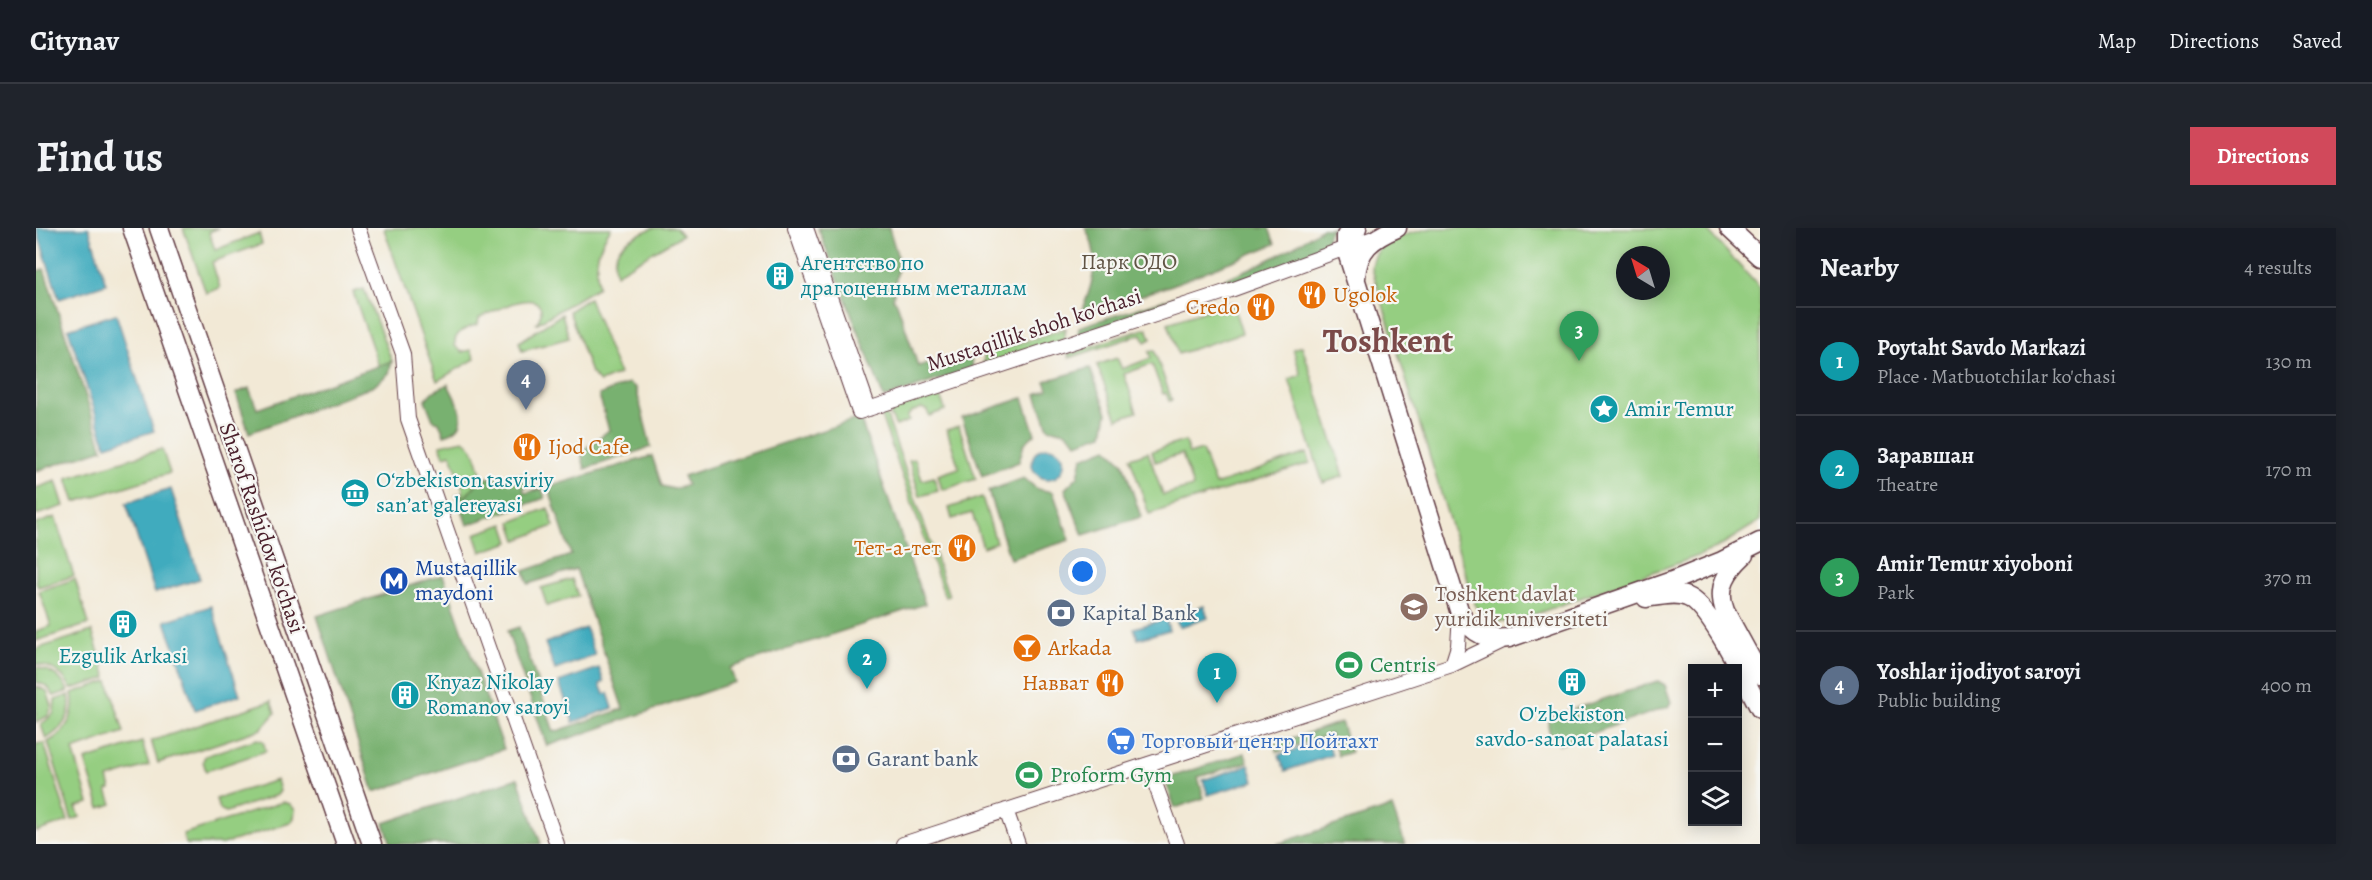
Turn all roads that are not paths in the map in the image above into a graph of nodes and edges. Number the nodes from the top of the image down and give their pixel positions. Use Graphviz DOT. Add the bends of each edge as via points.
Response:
graph roads {
  1 [pos="132,228"];
  2 [pos="159,228"];
  3 [pos="358,228"];
  4 [pos="795,228"];
  5 [pos="806,228"];
  6 [pos="1357,228"];
  7 [pos="1729,228"];
  8 [pos="1744,228"];
  9 [pos="1390,231"];
  10 [pos="1346,249"];
  11 [pos="1760,251"];
  12 [pos="1760,257"];
  13 [pos="1356,283"];
  14 [pos="864,410"];
  15 [pos="240,457"];
  16 [pos="215,466"];
  17 [pos="1756,544"];
  18 [pos="1591,610"];
  19 [pos="1460,613"];
  20 [pos="1509,638"];
  21 [pos="1452,665"];
  22 [pos="1760,675"];
  23 [pos="1760,709"];
  24 [pos="1148,764"];
  25 [pos="1006,810"];
  26 [pos="346,844"];
  27 [pos="372,844"];
  28 [pos="557,844"];
  29 [pos="903,844"];
  30 [pos="1018,844"];
  31 [pos="1177,844"];
  1 -- 16 [label="main road, Sharof Rashidov ko'chasi"];
  2 -- 15 [label="main road, Sharof Rashidov ko'chasi"];
  3 -- 28 [label="street" via="403,354 408,419"];
  4 -- 14 [label="street"];
  5 -- 14 [label="street"];
  6 -- 10 [label="main road" via="1346,236"];
  7 -- 12 [label="main road"];
  8 -- 11 [label="main road"];
  9 -- 10 [label="street, Mustaqillik shoh ko'chasi"];
  9 -- 13 [label="main road" via="1370,241 1361,254"];
  10 -- 13 [label="main road"];
  10 -- 14 [label="street, Mustaqillik shoh ko'chasi"];
  13 -- 19 [label="main road"];
  15 -- 16 [label="main road"];
  15 -- 27 [label="main road, Sharof Rashidov ko'chasi"];
  16 -- 26 [label="main road, Sharof Rashidov ko'chasi"];
  17 -- 18 [label="main road" via="1692,573"];
  17 -- 22 [label="main road" via="1726,574 1721,597"];
  18 -- 20 [label="main road"];
  18 -- 23 [label="main road" via="1664,596 1690,598 1714,626"];
  19 -- 20 [label="main road" via="1478,634"];
  19 -- 21 [label="street" via="1458,646"];
  20 -- 21 [label="street"];
  21 -- 24 [label="street"];
  24 -- 25 [label="street"];
  24 -- 31 [label="street"];
  25 -- 29 [label="street"];
  25 -- 30 [label="street"];
}
